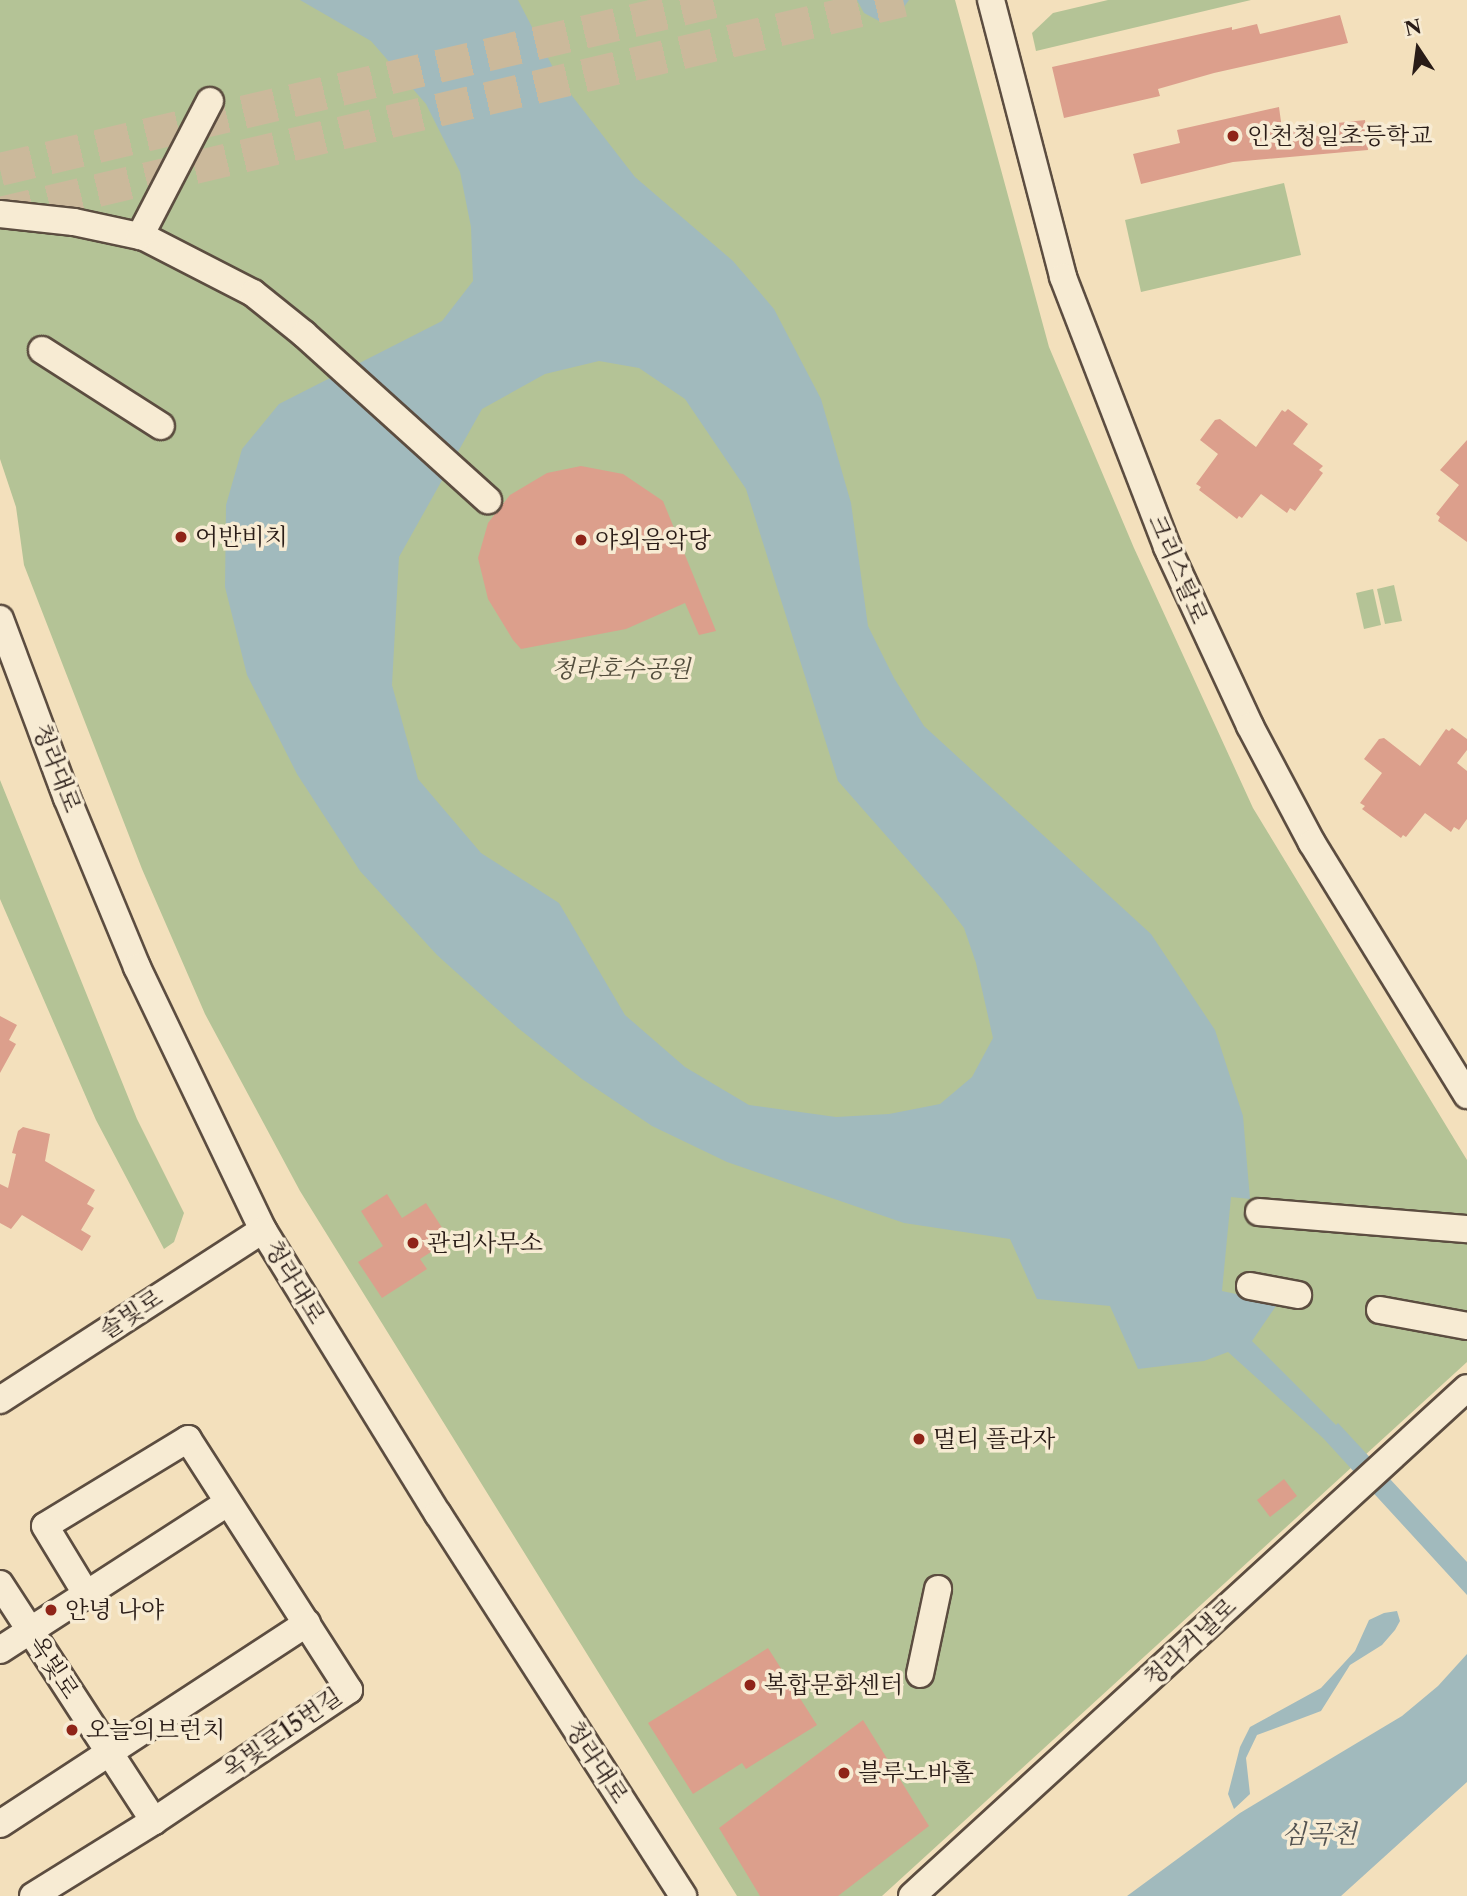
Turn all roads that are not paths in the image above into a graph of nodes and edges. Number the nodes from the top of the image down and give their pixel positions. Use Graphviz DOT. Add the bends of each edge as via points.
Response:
graph roads {
  1 [pos="993,0"];
  2 [pos="210,101"];
  3 [pos="0,214"];
  4 [pos="140,236"];
  5 [pos="41,350"];
  6 [pos="160,426"];
  7 [pos="488,500"];
  8 [pos="0,619"];
  9 [pos="1467,1095"];
  10 [pos="1259,1212"];
  11 [pos="1467,1229"];
  12 [pos="263,1230"];
  13 [pos="1250,1286"];
  14 [pos="1298,1295"];
  15 [pos="1380,1310"];
  16 [pos="1467,1326"];
  17 [pos="1467,1388"];
  18 [pos="0,1400"];
  19 [pos="227,1503"];
  20 [pos="0,1584"];
  21 [pos="938,1589"];
  22 [pos="88,1595"];
  23 [pos="307,1623"];
  24 [pos="30,1630"];
  25 [pos="0,1650"];
  26 [pos="920,1674"];
  27 [pos="109,1752"];
  28 [pos="154,1821"];
  29 [pos="0,1825"];
  30 [pos="33,1896"];
  31 [pos="683,1896"];
  32 [pos="912,1896"];
  1 -- 9 [label="street, 크리스탈로" via="1063,277 1167,547 1250,726 1312,843"];
  2 -- 4 [label="street"];
  3 -- 4 [label="street" via="74,222"];
  4 -- 7 [label="street" via="253,293"];
  5 -- 6 [label="street"];
  8 -- 12 [label="street, 청라대로" via="137,967"];
  10 -- 11 [label="street"];
  12 -- 18 [label="street, 솔빛로"];
  12 -- 31 [label="street, 청라대로"];
  13 -- 14 [label="street"];
  15 -- 16 [label="street"];
  17 -- 32 [label="street, 청라커낼로"];
  19 -- 22 [label="street"];
  19 -- 22 [label="street" via="188,1438 45,1526"];
  19 -- 23 [label="street"];
  20 -- 24 [label="street, 옥빛로"];
  21 -- 26 [label="street"];
  22 -- 24 [label="street"];
  23 -- 27 [label="street"];
  23 -- 28 [label="street, 옥빛로15번길" via="349,1690"];
  24 -- 25 [label="street"];
  24 -- 27 [label="street, 옥빛로"];
  27 -- 28 [label="street, 옥빛로"];
  27 -- 29 [label="street"];
  28 -- 30 [label="street"];
}
